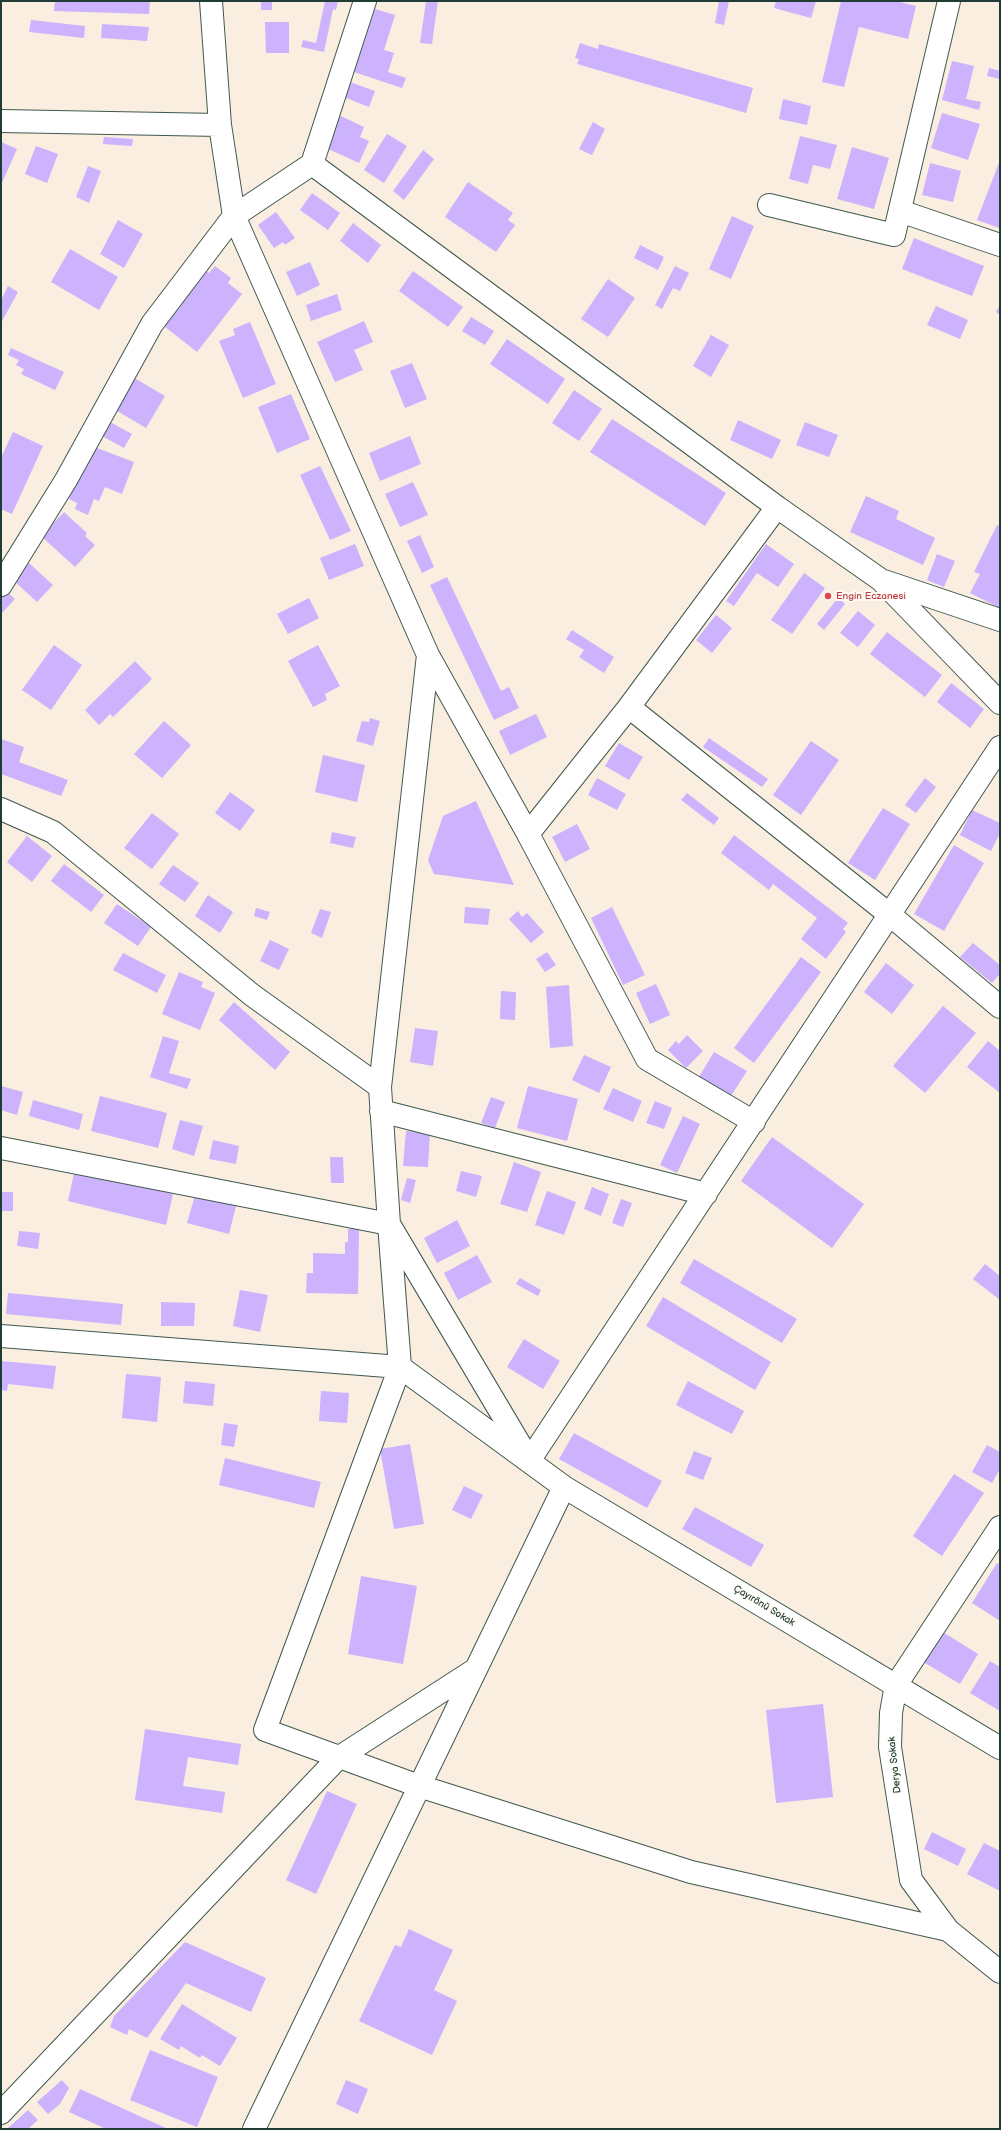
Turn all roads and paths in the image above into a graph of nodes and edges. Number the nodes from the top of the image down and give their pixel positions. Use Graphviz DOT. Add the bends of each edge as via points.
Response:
graph roads {
  1 [pos="211,1"];
  2 [pos="365,1"];
  3 [pos="949,1"];
  4 [pos="1,121"];
  5 [pos="220,125"];
  6 [pos="312,164"];
  7 [pos="769,205"];
  8 [pos="900,211"];
  9 [pos="234,216"];
  10 [pos="1000,245"];
  11 [pos="777,507"];
  12 [pos="881,580"];
  13 [pos="1,585"];
  14 [pos="1000,620"];
  15 [pos="428,655"];
  16 [pos="1000,702"];
  17 [pos="630,707"];
  18 [pos="1000,747"];
  19 [pos="1,809"];
  20 [pos="528,834"];
  21 [pos="890,915"];
  22 [pos="1000,1007"];
  23 [pos="380,1087"];
  24 [pos="381,1110"];
  25 [pos="754,1122"];
  26 [pos="1,1148"];
  27 [pos="706,1194"];
  28 [pos="389,1224"];
  29 [pos="1,1336"];
  30 [pos="400,1367"];
  31 [pos="529,1461"];
  32 [pos="564,1487"];
  33 [pos="1000,1527"];
  34 [pos="476,1669"];
  35 [pos="896,1685"];
  36 [pos="1000,1748"];
  37 [pos="338,1758"];
  38 [pos="419,1786"];
  39 [pos="948,1930"];
  40 [pos="1000,1972"];
  41 [pos="1,2113"];
  42 [pos="254,2129"];
  1 -- 5 [label="street"];
  2 -- 6 [label="street"];
  3 -- 8 [label="street"];
  4 -- 5 [label="street"];
  5 -- 9 [label="street"];
  6 -- 9 [label="street"];
  6 -- 11 [label="street"];
  7 -- 8 [label="street" via="894,235"];
  8 -- 10 [label="street"];
  9 -- 13 [label="street" via="152,324 66,480"];
  9 -- 15 [label="street"];
  11 -- 12 [label="street"];
  11 -- 17 [label="street"];
  12 -- 14 [label="street"];
  12 -- 16 [label="street"];
  15 -- 20 [label="street"];
  15 -- 23 [label="street"];
  17 -- 20 [label="street"];
  17 -- 21 [label="street"];
  18 -- 21 [label="street"];
  19 -- 23 [label="street" via="53,832 252,995"];
  20 -- 25 [label="street" via="647,1059"];
  21 -- 22 [label="street"];
  21 -- 25 [label="street"];
  23 -- 24 [label="street"];
  24 -- 27 [label="street"];
  24 -- 28 [label="street"];
  25 -- 27 [label="street"];
  26 -- 28 [label="street"];
  27 -- 31 [label="street"];
  28 -- 30 [label="street"];
  28 -- 31 [label="street"];
  29 -- 30 [label="street"];
  30 -- 31 [label="street, Çayırönü Sokak"];
  30 -- 37 [label="street" via="265,1730"];
  31 -- 32 [label="street, Çayırönü Sokak"];
  32 -- 34 [label="street"];
  32 -- 35 [label="street, Çayırönü Sokak"];
  33 -- 35 [label="street, Derya Sokak"];
  34 -- 37 [label="street"];
  34 -- 38 [label="street"];
  35 -- 36 [label="street, Çayırönü Sokak"];
  35 -- 39 [label="street, Derya Sokak" via="891,1713 890,1747 911,1880"];
  37 -- 38 [label="street"];
  37 -- 41 [label="street"];
  38 -- 39 [label="street" via="691,1872"];
  38 -- 42 [label="street"];
  39 -- 40 [label="street, Derya Sokak"];
}
